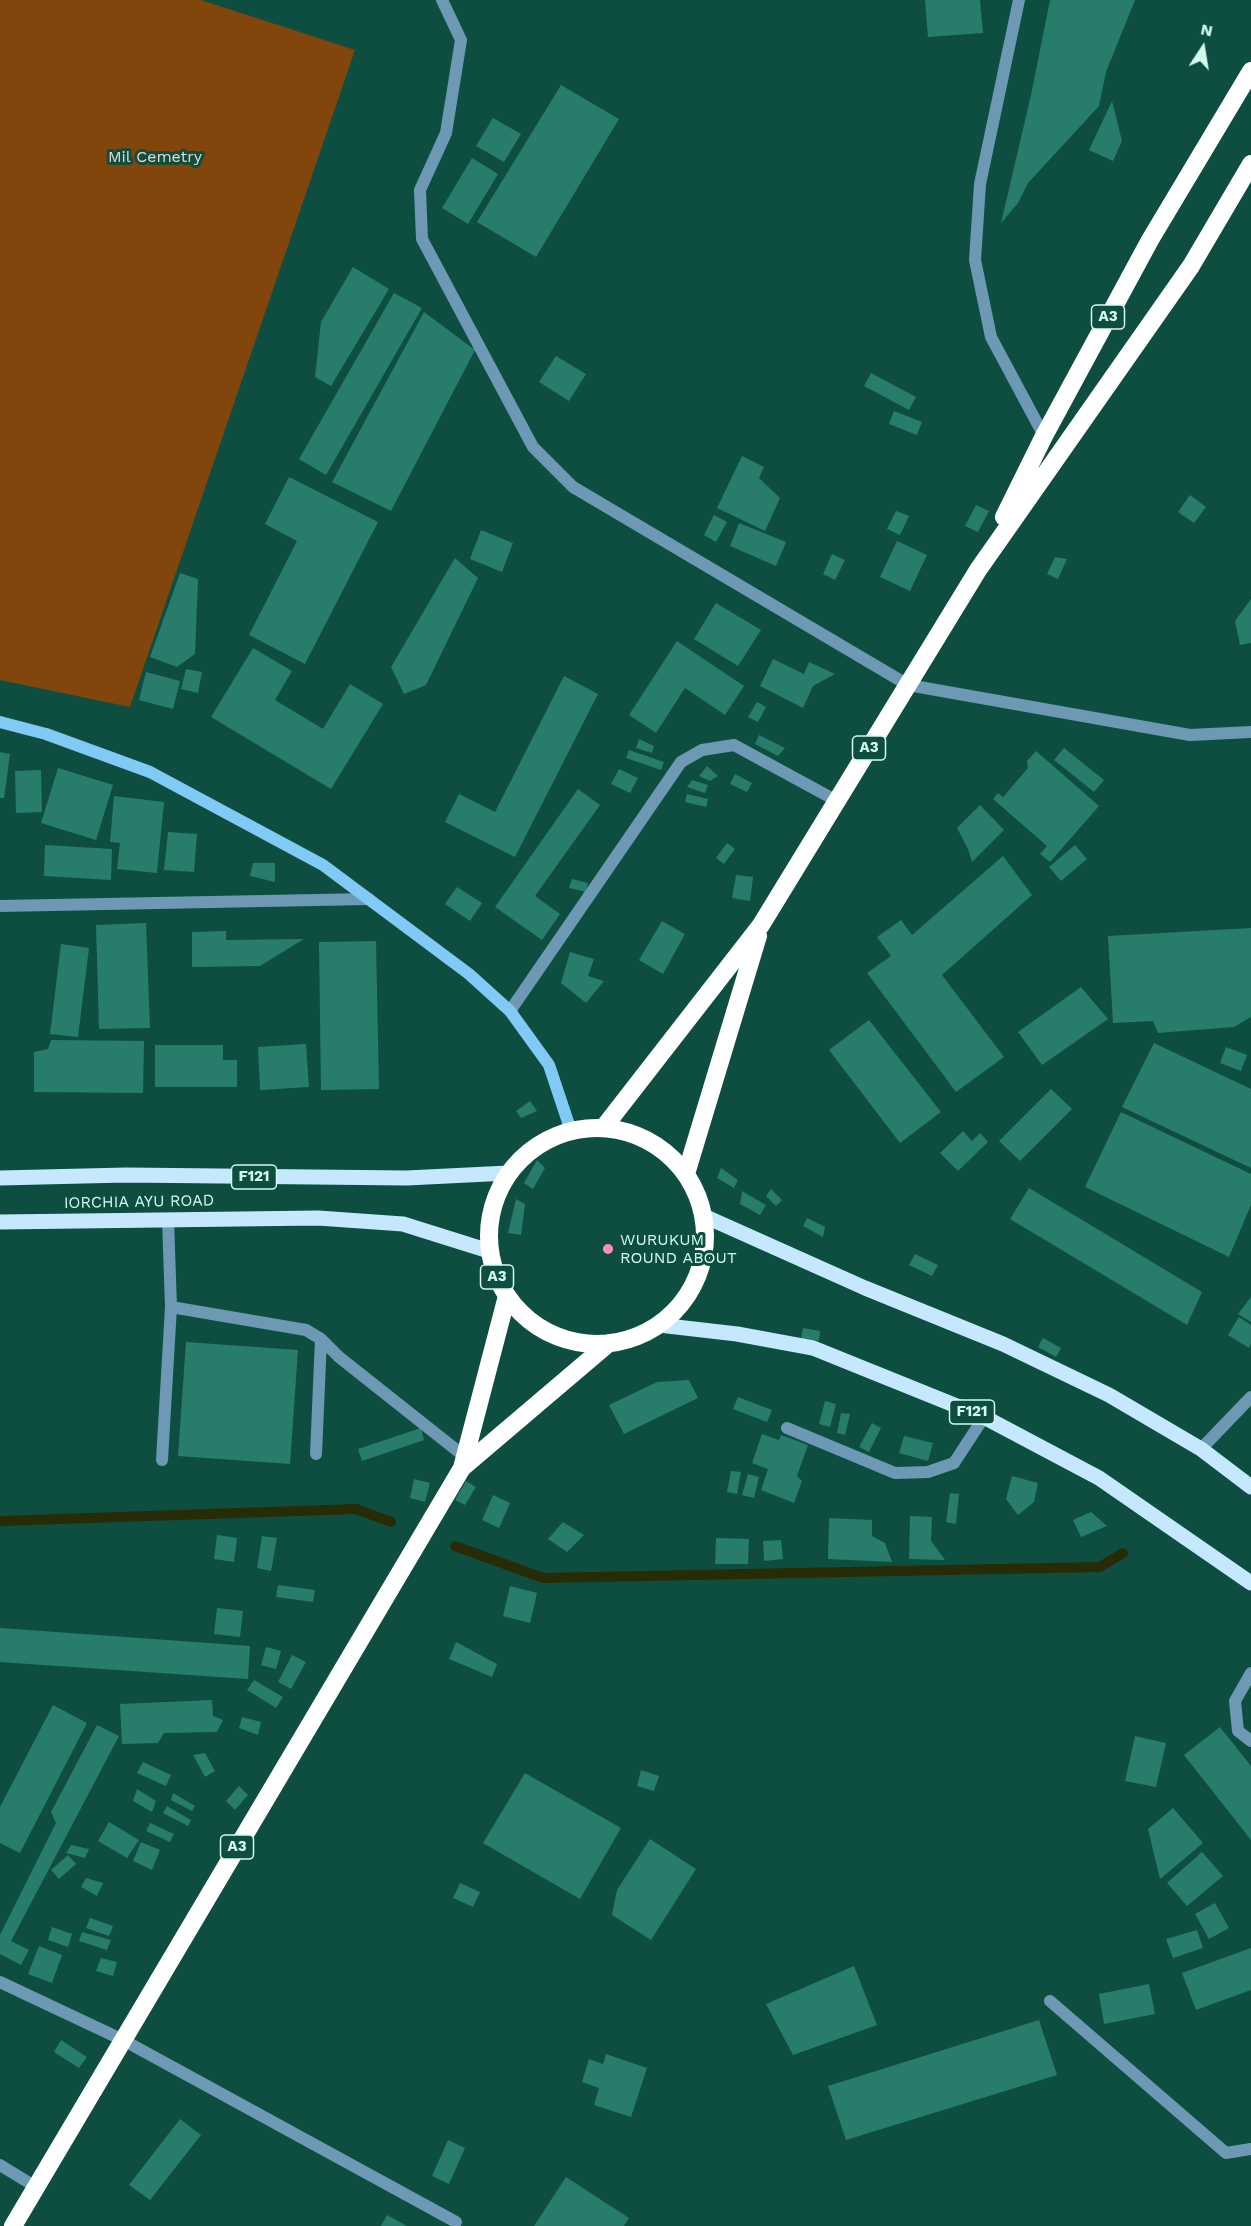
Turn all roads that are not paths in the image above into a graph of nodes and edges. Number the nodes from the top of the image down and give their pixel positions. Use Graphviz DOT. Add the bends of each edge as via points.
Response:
graph roads {
  1 [pos="442,0"];
  2 [pos="1018,0"];
  3 [pos="1251,71"];
  4 [pos="1251,164"];
  5 [pos="1044,436"];
  6 [pos="978,570"];
  7 [pos="908,685"];
  8 [pos="0,722"];
  9 [pos="1251,732"];
  10 [pos="837,801"];
  11 [pos="369,899"];
  12 [pos="0,906"];
  13 [pos="761,926"];
  14 [pos="510,1011"];
  15 [pos="604,1127"];
  16 [pos="571,1131"];
  17 [pos="508,1173"];
  18 [pos="686,1174"];
  19 [pos="0,1178"];
  20 [pos="704,1216"];
  21 [pos="168,1219"];
  22 [pos="0,1222"];
  23 [pos="489,1251"];
  24 [pos="507,1296"];
  25 [pos="171,1307"];
  26 [pos="659,1325"];
  27 [pos="321,1339"];
  28 [pos="609,1343"];
  29 [pos="1251,1397"];
  30 [pos="984,1417"];
  31 [pos="787,1428"];
  32 [pos="1201,1449"];
  33 [pos="316,1454"];
  34 [pos="162,1460"];
  35 [pos="463,1462"];
  36 [pos="1251,1487"];
  37 [pos="1251,1583"];
  38 [pos="1251,1673"];
  39 [pos="1251,1741"];
  40 [pos="0,1982"];
  41 [pos="1050,2001"];
  42 [pos="123,2040"];
  43 [pos="1251,2150"];
  44 [pos="0,2164"];
  45 [pos="36,2187"];
  46 [pos="456,2222"];
  47 [pos="13,2226"];
  1 -- 7 [label="street" via="461,40 446,133 420,190 422,239 533,447 573,487"];
  2 -- 5 [label="street" via="980,184 975,260 991,337"];
  3 -- 5 [label="highway, A3" via="1150,240"];
  4 -- 6 [label="highway, A3" via="1191,266"];
  5 -- 6 [label="highway, A3"];
  6 -- 7 [label="highway, A3"];
  7 -- 9 [label="street" via="1190,735"];
  7 -- 10 [label="highway, A3"];
  8 -- 11 [label="street" via="46,734 150,772 323,866"];
  10 -- 13 [label="highway, A3"];
  10 -- 14 [label="street" via="734,745 702,750 681,762"];
  11 -- 12 [label="street"];
  11 -- 14 [label="street" via="469,974"];
  13 -- 15 [label="highway, A3"];
  13 -- 18 [label="highway, A3"];
  14 -- 16 [label="street" via="549,1065"];
  15 -- 16 [label="highway, A3"];
  15 -- 18 [label="highway, A3" via="636,1135 664,1151"];
  16 -- 17 [label="highway, A3" via="535,1146"];
  17 -- 19 [label="main road, F121" via="407,1178"];
  17 -- 23 [label="highway, A3" via="495,1197"];
  18 -- 20 [label="highway, A3" via="698,1194"];
  20 -- 26 [label="highway, A3" via="705,1247 698,1277 682,1303"];
  20 -- 32 [label="main road" via="1003,1344 1109,1395"];
  21 -- 22 [label="main road, IORCHIA AYU ROAD"];
  21 -- 23 [label="main road, IORCHIA AYU ROAD" via="318,1218 403,1224"];
  21 -- 25 [label="street"];
  23 -- 24 [label="highway, A3"];
  24 -- 28 [label="highway, A3" via="527,1318 552,1334 580,1342"];
  24 -- 35 [label="highway, A3"];
  25 -- 27 [label="street" via="306,1330"];
  25 -- 34 [label="street"];
  26 -- 28 [label="highway, A3" via="636,1337"];
  26 -- 30 [label="main road, F121" via="813,1348"];
  27 -- 33 [label="street"];
  27 -- 35 [label="street"];
  28 -- 35 [label="highway, A3"];
  29 -- 32 [label="street"];
  30 -- 31 [label="street" via="954,1463 928,1472 895,1473"];
  30 -- 37 [label="main road, F121" via="1099,1478"];
  32 -- 36 [label="main road"];
  35 -- 42 [label="highway, A3"];
  38 -- 39 [label="street" via="1235,1701 1238,1731"];
  40 -- 42 [label="street"];
  41 -- 43 [label="street" via="1226,2153"];
  42 -- 45 [label="highway, A3"];
  42 -- 46 [label="street"];
  44 -- 45 [label="street"];
  45 -- 47 [label="highway, A3"];
}
